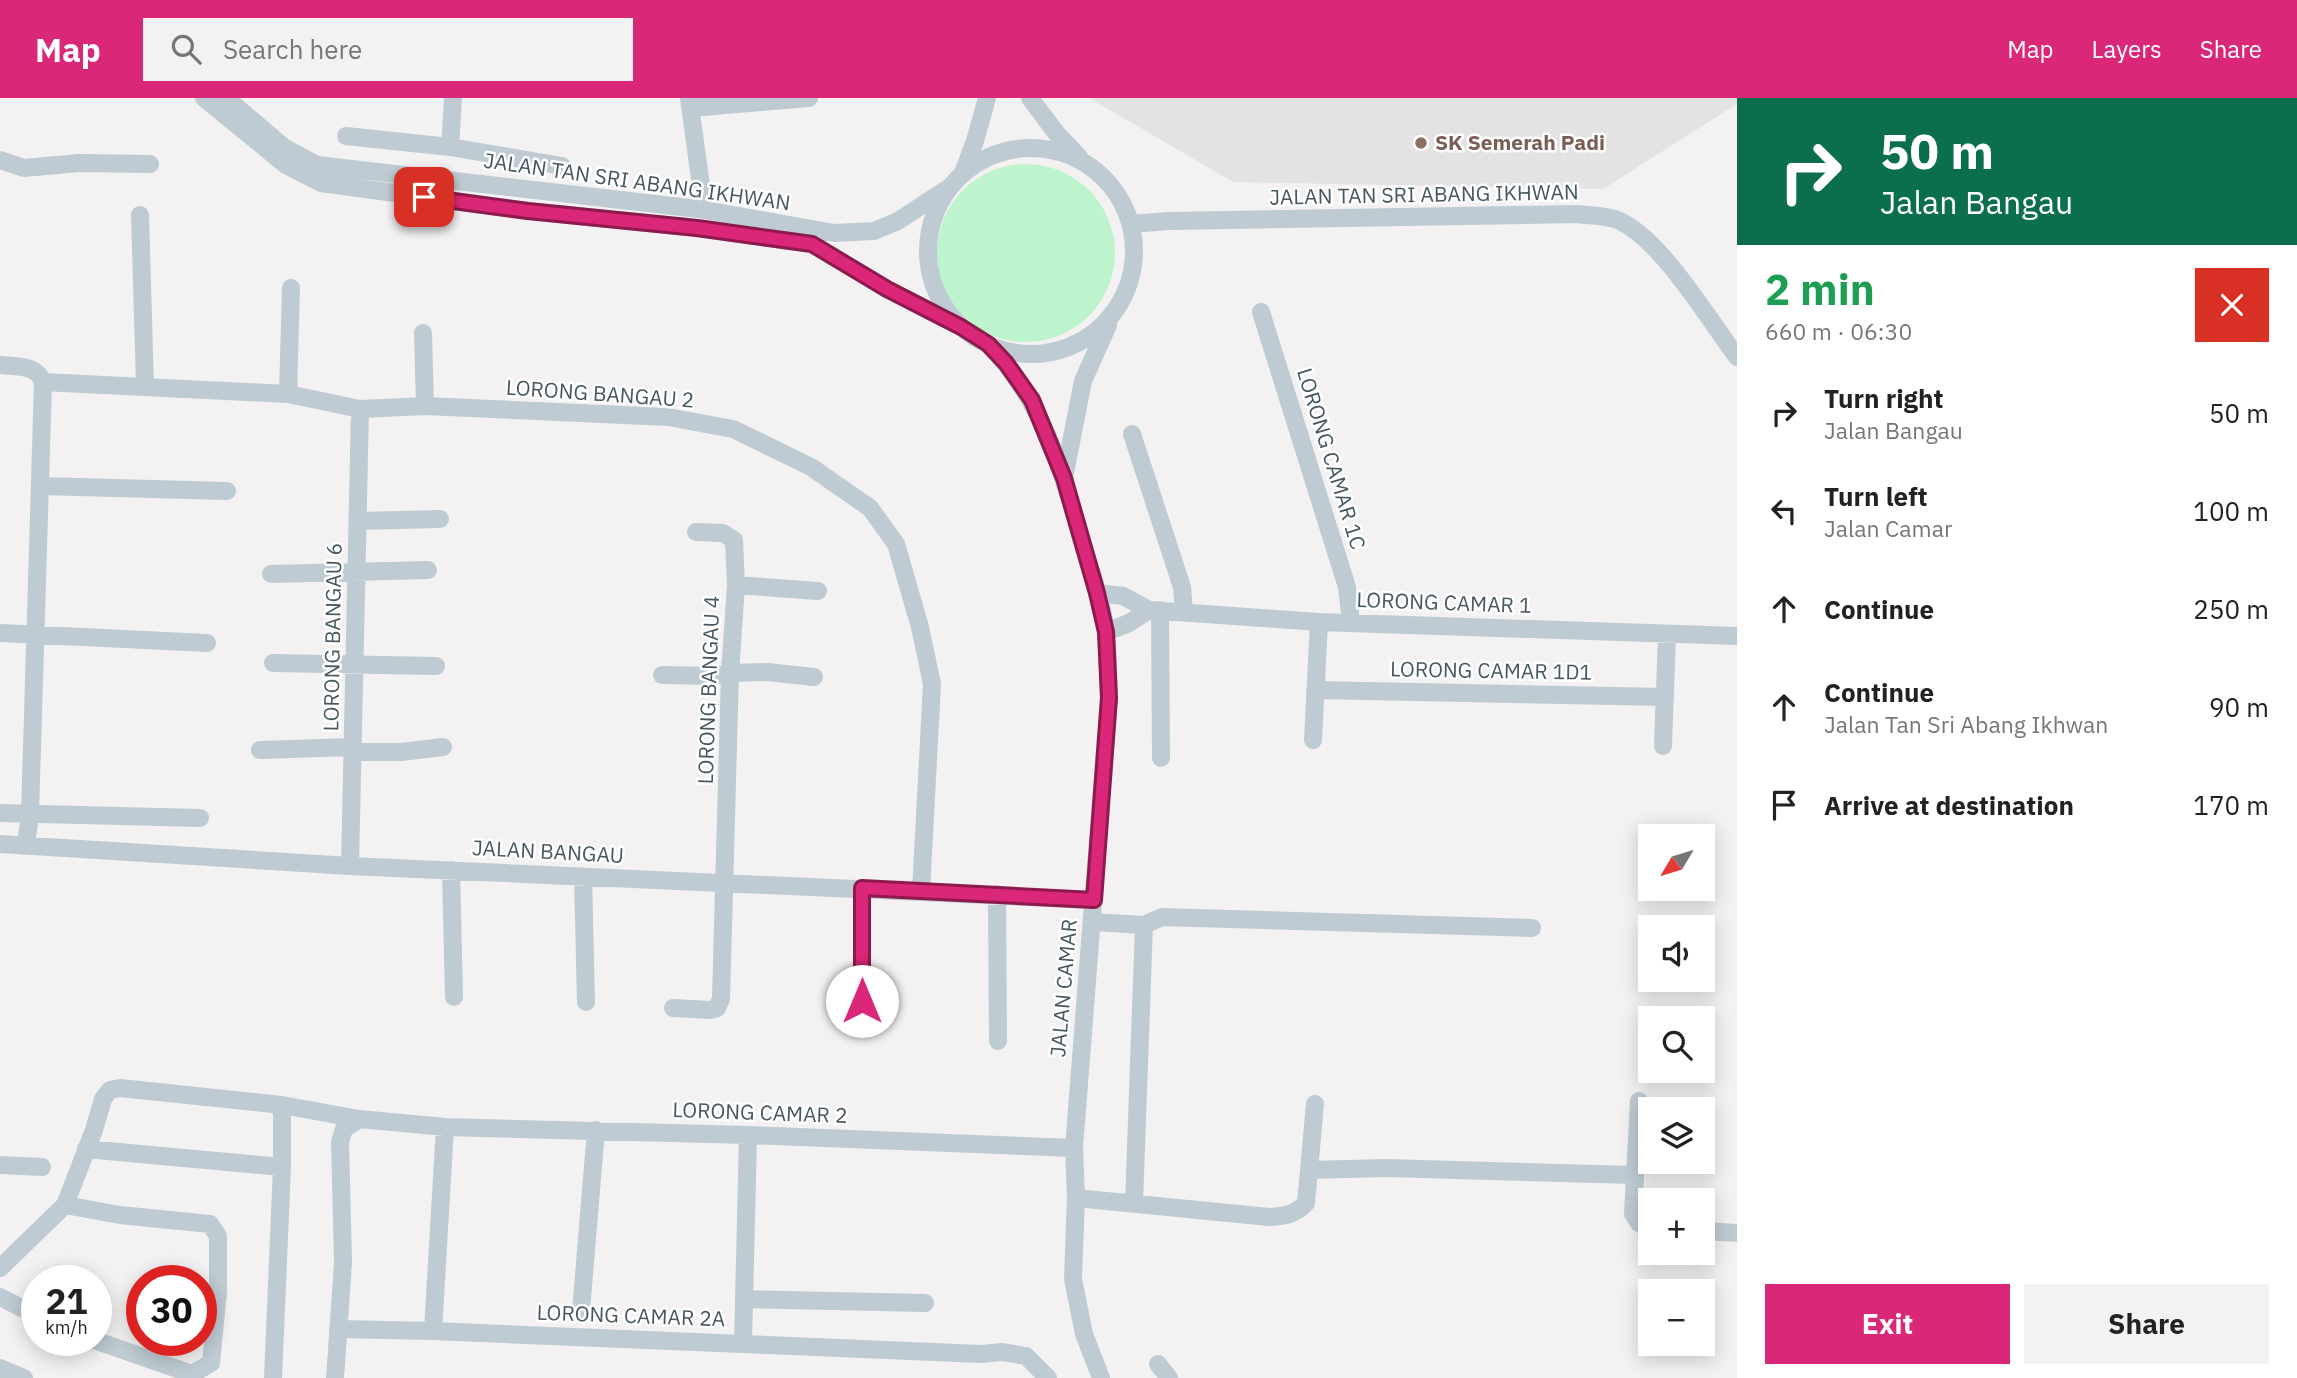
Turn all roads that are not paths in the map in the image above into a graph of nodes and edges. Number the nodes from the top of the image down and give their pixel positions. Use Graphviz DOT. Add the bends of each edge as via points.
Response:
graph roads {
  1 [pos="204,98"];
  2 [pos="226,98"];
  3 [pos="453,98"];
  4 [pos="809,98"];
  5 [pos="987,98"];
  6 [pos="1030,98"];
  7 [pos="690,103"];
  8 [pos="346,136"];
  9 [pos="450,147"];
  10 [pos="1082,159"];
  11 [pos="0,160"];
  12 [pos="150,164"];
  13 [pos="562,166"];
  14 [pos="963,173"];
  15 [pos="950,187"];
  16 [pos="699,209"];
  17 [pos="141,215"];
  18 [pos="1132,224"];
  19 [pos="813,237"];
  20 [pos="291,288"];
  21 [pos="1114,312"];
  22 [pos="1261,312"];
  23 [pos="961,327"];
  24 [pos="423,332"];
  25 [pos="988,344"];
  26 [pos="1737,357"];
  27 [pos="0,365"];
  28 [pos="43,382"];
  29 [pos="145,386"];
  30 [pos="288,394"];
  31 [pos="425,406"];
  32 [pos="360,409"];
  33 [pos="1132,433"];
  34 [pos="1064,478"];
  35 [pos="40,486"];
  36 [pos="227,491"];
  37 [pos="440,519"];
  38 [pos="358,521"];
  39 [pos="696,532"];
  40 [pos="428,570"];
  41 [pos="357,572"];
  42 [pos="271,573"];
  43 [pos="736,585"];
  44 [pos="818,591"];
  45 [pos="1097,593"];
  46 [pos="1155,610"];
  47 [pos="1184,611"];
  48 [pos="1319,622"];
  49 [pos="1351,622"];
  50 [pos="1106,632"];
  51 [pos="0,633"];
  52 [pos="36,634"];
  53 [pos="1667,635"];
  54 [pos="1737,636"];
  55 [pos="207,643"];
  56 [pos="274,663"];
  57 [pos="355,664"];
  58 [pos="436,666"];
  59 [pos="730,673"];
  60 [pos="662,675"];
  61 [pos="814,677"];
  62 [pos="1315,690"];
  63 [pos="1665,697"];
  64 [pos="1313,740"];
  65 [pos="1663,746"];
  66 [pos="443,747"];
  67 [pos="353,749"];
  68 [pos="260,750"];
  69 [pos="1161,758"];
  70 [pos="0,813"];
  71 [pos="30,814"];
  72 [pos="200,818"];
  73 [pos="0,844"];
  74 [pos="26,845"];
  75 [pos="351,866"];
  76 [pos="451,870"];
  77 [pos="583,877"];
  78 [pos="724,882"];
  79 [pos="862,888"];
  80 [pos="921,891"];
  81 [pos="997,894"];
  82 [pos="1094,900"];
  83 [pos="1093,922"];
  84 [pos="1144,925"];
  85 [pos="1532,928"];
  86 [pos="454,997"];
  87 [pos="862,1001"];
  88 [pos="586,1002"];
  89 [pos="673,1008"];
  90 [pos="999,1041"];
  91 [pos="1315,1104"];
  92 [pos="282,1105"];
  93 [pos="1638,1116"];
  94 [pos="359,1119"];
  95 [pos="445,1127"];
  96 [pos="596,1130"];
  97 [pos="748,1135"];
  98 [pos="1074,1148"];
  99 [pos="86,1149"];
  100 [pos="0,1165"];
  101 [pos="42,1167"];
  102 [pos="282,1167"];
  103 [pos="1309,1170"];
  104 [pos="1634,1175"];
  105 [pos="1076,1198"];
  106 [pos="1134,1203"];
  107 [pos="65,1205"];
  108 [pos="1638,1219"];
  109 [pos="1715,1232"];
  110 [pos="1737,1233"];
  111 [pos="0,1268"];
  112 [pos="0,1297"];
  113 [pos="744,1299"];
  114 [pos="925,1303"];
  115 [pos="21,1308"];
  116 [pos="581,1311"];
  117 [pos="338,1329"];
  118 [pos="433,1331"];
  119 [pos="743,1344"];
  120 [pos="112,1346"];
  121 [pos="0,1368"];
  122 [pos="24,1378"];
  123 [pos="273,1378"];
  124 [pos="335,1378"];
  125 [pos="1048,1378"];
  126 [pos="1101,1378"];
  1 -- 19 [label="street, JALAN TAN SRI ABANG IKHWAN" via="286,165 321,183 528,211"];
  2 -- 16 [label="street, JALAN TAN SRI ABANG IKHWAN" via="285,148 317,165"];
  3 -- 9 [label="street"];
  4 -- 7 [label="street"];
  5 -- 14 [label="street"];
  6 -- 10 [label="street"];
  7 -- 16 [label="street" via="702,193"];
  8 -- 9 [label="street"];
  9 -- 13 [label="street"];
  10 -- 14 [label="street" via="1049,149 1021,148 988,157"];
  10 -- 18 [label="street" via="1114,190"];
  11 -- 12 [label="street" via="24,168"];
  14 -- 15 [label="street"];
  15 -- 19 [label="street" via="874,231"];
  15 -- 23 [label="street" via="931,224 929,267 942,302"];
  16 -- 19 [label="street, JALAN TAN SRI ABANG IKHWAN"];
  17 -- 29 [label="street"];
  18 -- 21 [label="street" via="1132,269"];
  18 -- 26 [label="street, JALAN TAN SRI ABANG IKHWAN" via="1577,214 1617,220 1642,233 1666,260"];
  19 -- 23 [label="street" via="887,289"];
  20 -- 30 [label="street"];
  21 -- 25 [label="street" via="1091,335 1063,349 1019,353"];
  21 -- 34 [label="street, JALAN CAMAR" via="1083,381"];
  22 -- 49 [label="street, LORONG CAMAR 1C" via="1347,587"];
  23 -- 25 [label="street"];
  24 -- 31 [label="street"];
  25 -- 34 [label="street, JALAN CAMAR" via="1032,400"];
  27 -- 28 [label="street" via="29,368 40,374"];
  28 -- 29 [label="street, LORONG BANGAU 2"];
  28 -- 35 [label="street"];
  29 -- 30 [label="street, LORONG BANGAU 2"];
  30 -- 32 [label="street, LORONG BANGAU 2"];
  31 -- 32 [label="street, LORONG BANGAU 2"];
  31 -- 80 [label="street, LORONG BANGAU 2" via="668,417 733,429 811,467 870,508 897,544 932,684"];
  32 -- 38 [label="street, LORONG BANGAU 6"];
  33 -- 47 [label="street" via="1182,587"];
  34 -- 45 [label="street, JALAN CAMAR"];
  35 -- 36 [label="street"];
  35 -- 52 [label="street"];
  37 -- 38 [label="street"];
  38 -- 41 [label="street, LORONG BANGAU 6"];
  39 -- 43 [label="street, LORONG BANGAU 4" via="723,533 734,540"];
  40 -- 41 [label="street"];
  41 -- 42 [label="street"];
  41 -- 57 [label="street, LORONG BANGAU 6"];
  43 -- 44 [label="street"];
  43 -- 59 [label="street, LORONG BANGAU 4"];
  45 -- 46 [label="street, LORONG CAMAR 1"];
  45 -- 50 [label="street, JALAN CAMAR"];
  46 -- 47 [label="street, LORONG CAMAR 1"];
  46 -- 50 [label="street"];
  46 -- 69 [label="street"];
  47 -- 48 [label="street, LORONG CAMAR 1"];
  48 -- 49 [label="street, LORONG CAMAR 1"];
  48 -- 62 [label="street"];
  49 -- 53 [label="street, LORONG CAMAR 1"];
  50 -- 82 [label="street, JALAN CAMAR" via="1109,698"];
  51 -- 52 [label="street"];
  52 -- 55 [label="street"];
  52 -- 71 [label="street"];
  53 -- 54 [label="street, LORONG CAMAR 1"];
  53 -- 63 [label="street"];
  56 -- 57 [label="street"];
  57 -- 58 [label="street"];
  57 -- 67 [label="street, LORONG BANGAU 6"];
  59 -- 60 [label="street"];
  59 -- 61 [label="street"];
  59 -- 78 [label="street, LORONG BANGAU 4"];
  62 -- 63 [label="street, LORONG CAMAR 1D1"];
  62 -- 64 [label="street"];
  63 -- 65 [label="street"];
  66 -- 67 [label="street"];
  67 -- 68 [label="street"];
  67 -- 75 [label="street, LORONG BANGAU 6"];
  70 -- 71 [label="street"];
  71 -- 72 [label="street"];
  71 -- 74 [label="street"];
  73 -- 74 [label="street, JALAN BANGAU"];
  74 -- 75 [label="street, JALAN BANGAU"];
  75 -- 76 [label="street, JALAN BANGAU"];
  76 -- 77 [label="street, JALAN BANGAU"];
  76 -- 86 [label="street"];
  77 -- 78 [label="street, JALAN BANGAU"];
  77 -- 88 [label="street"];
  78 -- 79 [label="street, JALAN BANGAU"];
  78 -- 89 [label="street, LORONG BANGAU 4" via="721,999 717,1008 710,1010"];
  79 -- 80 [label="street, JALAN BANGAU"];
  79 -- 87 [label="street"];
  80 -- 81 [label="street, JALAN BANGAU"];
  81 -- 82 [label="street, JALAN BANGAU"];
  81 -- 90 [label="street"];
  82 -- 83 [label="street, JALAN CAMAR"];
  83 -- 84 [label="street"];
  83 -- 98 [label="street, JALAN CAMAR"];
  84 -- 85 [label="street" via="1162,917"];
  84 -- 106 [label="street"];
  91 -- 103 [label="street"];
  92 -- 94 [label="street, LORONG CAMAR 2"];
  92 -- 99 [label="street, LORONG CAMAR 2" via="110,1090"];
  92 -- 102 [label="street"];
  93 -- 104 [label="street"];
  94 -- 95 [label="street, LORONG CAMAR 2"];
  94 -- 117 [label="street" via="344,1129 341,1142"];
  95 -- 96 [label="street, LORONG CAMAR 2"];
  95 -- 118 [label="street"];
  96 -- 97 [label="street, LORONG CAMAR 2"];
  96 -- 116 [label="street"];
  97 -- 98 [label="street, LORONG CAMAR 2"];
  97 -- 113 [label="street, LORONG CAMAR 2A"];
  98 -- 105 [label="street, JALAN CAMAR"];
  99 -- 102 [label="street"];
  99 -- 107 [label="street"];
  100 -- 101 [label="street"];
  102 -- 123 [label="street"];
  103 -- 104 [label="street"];
  103 -- 106 [label="street" via="1306,1203 1287,1216"];
  104 -- 108 [label="street" via="1633,1214"];
  105 -- 106 [label="street"];
  105 -- 126 [label="street, JALAN CAMAR" via="1073,1279 1084,1334"];
  107 -- 111 [label="street"];
  107 -- 120 [label="street" via="210,1224 217,1232 218,1292 211,1363 192,1374"];
  109 -- 110 [label="street"];
  112 -- 115 [label="street"];
  113 -- 114 [label="street"];
  113 -- 119 [label="street, LORONG CAMAR 2A"];
  117 -- 118 [label="street, LORONG CAMAR 2A"];
  117 -- 124 [label="street"];
  118 -- 119 [label="street, LORONG CAMAR 2A"];
  119 -- 125 [label="street" via="1003,1352 1026,1356"];
  121 -- 122 [label="street"];
}
